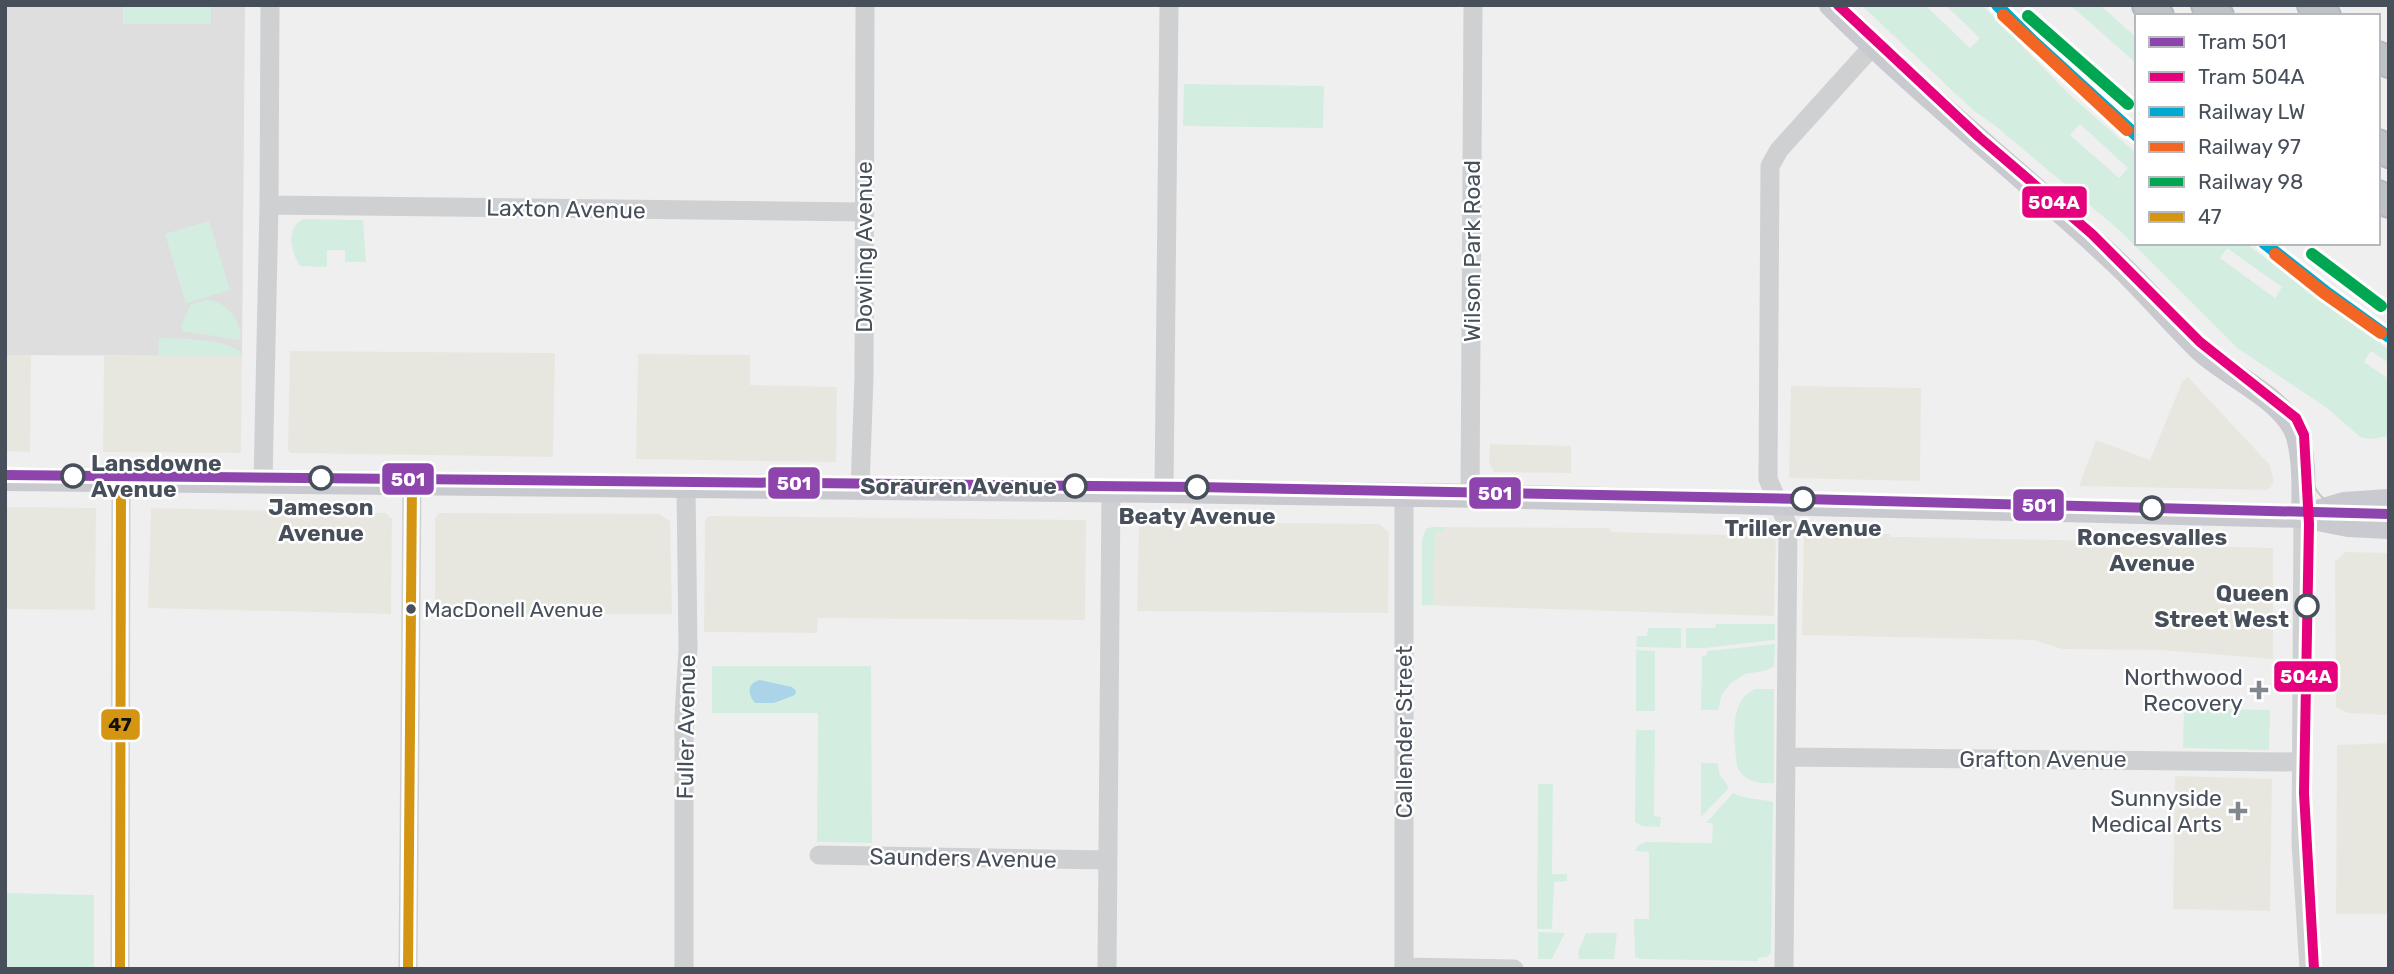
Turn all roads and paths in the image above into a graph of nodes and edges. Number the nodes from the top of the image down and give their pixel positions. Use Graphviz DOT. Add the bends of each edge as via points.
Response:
graph roads {
  1 [pos="270,5"];
  2 [pos="865,5"];
  3 [pos="1169,5"];
  4 [pos="1474,5"];
  5 [pos="1831,5"];
  6 [pos="1873,46"];
  7 [pos="269,205"];
  8 [pos="864,212"];
  9 [pos="5,479"];
  10 [pos="121,480"];
  11 [pos="263,481"];
  12 [pos="412,483"];
  13 [pos="686,486"];
  14 [pos="860,489"];
  15 [pos="1111,490"];
  16 [pos="1164,491"];
  17 [pos="1405,495"];
  18 [pos="1471,496"];
  19 [pos="2389,501"];
  20 [pos="1779,503"];
  21 [pos="2303,516"];
  22 [pos="2389,527"];
  23 [pos="1786,757"];
  24 [pos="2300,762"];
  25 [pos="818,856"];
  26 [pos="1107,860"];
  27 [pos="1404,968"];
  28 [pos="120,969"];
  29 [pos="408,969"];
  30 [pos="684,969"];
  31 [pos="1107,969"];
  32 [pos="1514,969"];
  33 [pos="1784,969"];
  34 [pos="2309,969"];
  1 -- 7 [label="street"];
  2 -- 8 [label="street, Dowling Avenue"];
  3 -- 16 [label="street"];
  4 -- 18 [label="street, Wilson Park Road"];
  5 -- 6 [label="main road"];
  6 -- 20 [label="street" via="1779,150 1770,166 1768,479"];
  6 -- 21 [label="main road" via="2115,261 2200,349 2281,410 2298,439"];
  7 -- 8 [label="street, Laxton Avenue"];
  7 -- 11 [label="street"];
  8 -- 14 [label="street, Dowling Avenue"];
  9 -- 10 [label="main road"];
  10 -- 11 [label="main road"];
  10 -- 28 [label="street"];
  11 -- 12 [label="main road"];
  12 -- 13 [label="main road"];
  12 -- 29 [label="street"];
  13 -- 14 [label="main road"];
  13 -- 30 [label="street, Fuller Avenue"];
  14 -- 15 [label="main road"];
  15 -- 16 [label="main road"];
  15 -- 26 [label="street"];
  16 -- 17 [label="main road"];
  17 -- 18 [label="main road"];
  17 -- 27 [label="street, Callender Street"];
  18 -- 20 [label="main road"];
  19 -- 21 [label="main road" via="2344,504"];
  20 -- 21 [label="main road"];
  20 -- 23 [label="street" via="1788,526"];
  21 -- 22 [label="main road"];
  21 -- 24 [label="street"];
  23 -- 24 [label="street, Grafton Avenue"];
  23 -- 33 [label="street"];
  24 -- 34 [label="street"];
  25 -- 26 [label="street, Saunders Avenue"];
  26 -- 31 [label="street"];
  27 -- 32 [label="street"];
}
